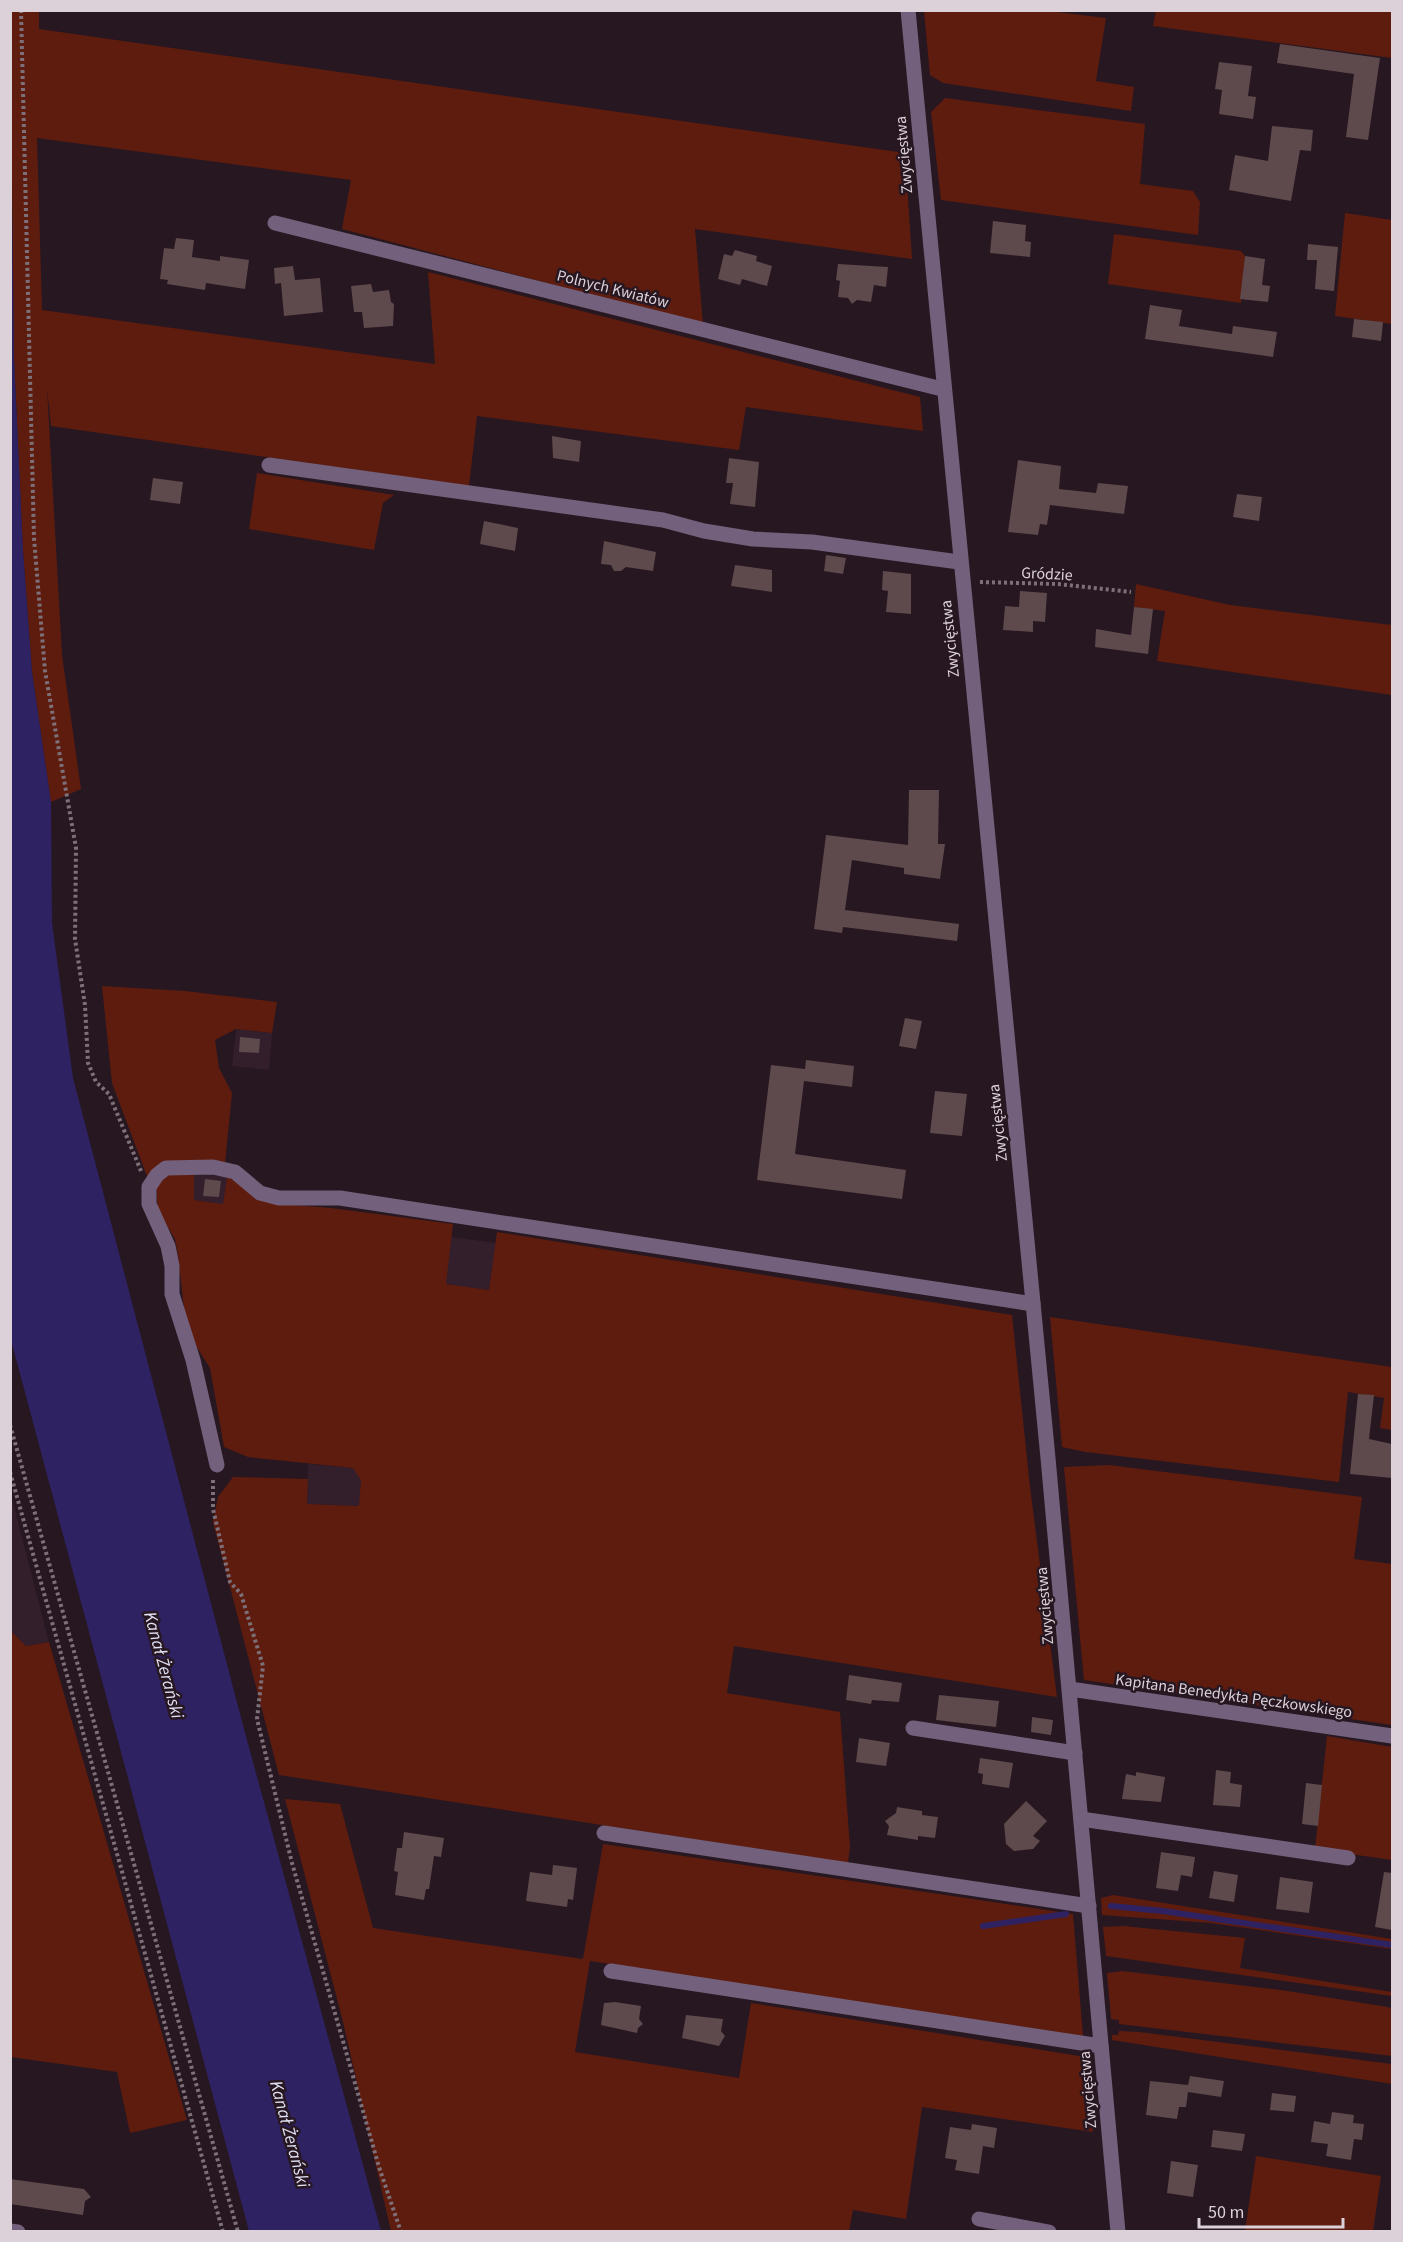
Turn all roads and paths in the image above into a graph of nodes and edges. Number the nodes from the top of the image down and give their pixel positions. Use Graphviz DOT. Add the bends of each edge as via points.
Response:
graph roads {
  1 [pos="21,10"];
  2 [pos="908,10"];
  3 [pos="275,223"];
  4 [pos="942,389"];
  5 [pos="268,465"];
  6 [pos="959,562"];
  7 [pos="961,581"];
  8 [pos="1131,592"];
  9 [pos="149,1187"];
  10 [pos="1033,1304"];
  11 [pos="10,1425"];
  12 [pos="217,1465"];
  13 [pos="10,1472"];
  14 [pos="1070,1689"];
  15 [pos="913,1728"];
  16 [pos="1392,1736"];
  17 [pos="1075,1753"];
  18 [pos="1081,1819"];
  19 [pos="604,1833"];
  20 [pos="1348,1858"];
  21 [pos="1089,1906"];
  22 [pos="611,1971"];
  23 [pos="1101,2046"];
  24 [pos="979,2219"];
  25 [pos="10,2230"];
  26 [pos="18,2232"];
  27 [pos="223,2232"];
  28 [pos="238,2232"];
  29 [pos="400,2232"];
  30 [pos="1049,2232"];
  31 [pos="1118,2232"];
  1 -- 9 [label="path" via="34,538 45,670 76,848 75,939 85,1005 85,1039 88,1063 96,1082 109,1094"];
  2 -- 4 [label="street, Zwycięstwa"];
  3 -- 4 [label="street, Polnych Kwiatów"];
  4 -- 6 [label="street, Zwycięstwa"];
  5 -- 6 [label="street" via="663,520 753,539 812,542"];
  6 -- 7 [label="street, Zwycięstwa"];
  7 -- 8 [label="path, Gródzie" via="1058,584"];
  7 -- 10 [label="street, Zwycięstwa"];
  9 -- 10 [label="street" via="166,1168 213,1167 235,1172 260,1193 279,1198 340,1198"];
  9 -- 12 [label="street" via="149,1204 168,1246 172,1294 193,1360"];
  10 -- 14 [label="street, Zwycięstwa"];
  11 -- 28 [label="path"];
  12 -- 29 [label="path" via="213,1509 217,1533 230,1582 241,1594 263,1666 257,1719 292,1863"];
  13 -- 27 [label="path"];
  14 -- 16 [label="street, Kapitana Benedykta Pęczkowskiego"];
  14 -- 17 [label="street, Zwycięstwa"];
  15 -- 17 [label="street"];
  17 -- 18 [label="street, Zwycięstwa"];
  18 -- 20 [label="street"];
  18 -- 21 [label="street, Zwycięstwa"];
  19 -- 21 [label="street"];
  21 -- 23 [label="street, Zwycięstwa"];
  22 -- 23 [label="street"];
  23 -- 31 [label="street, Zwycięstwa"];
  24 -- 30 [label="street"];
  25 -- 26 [label="street"];
}
